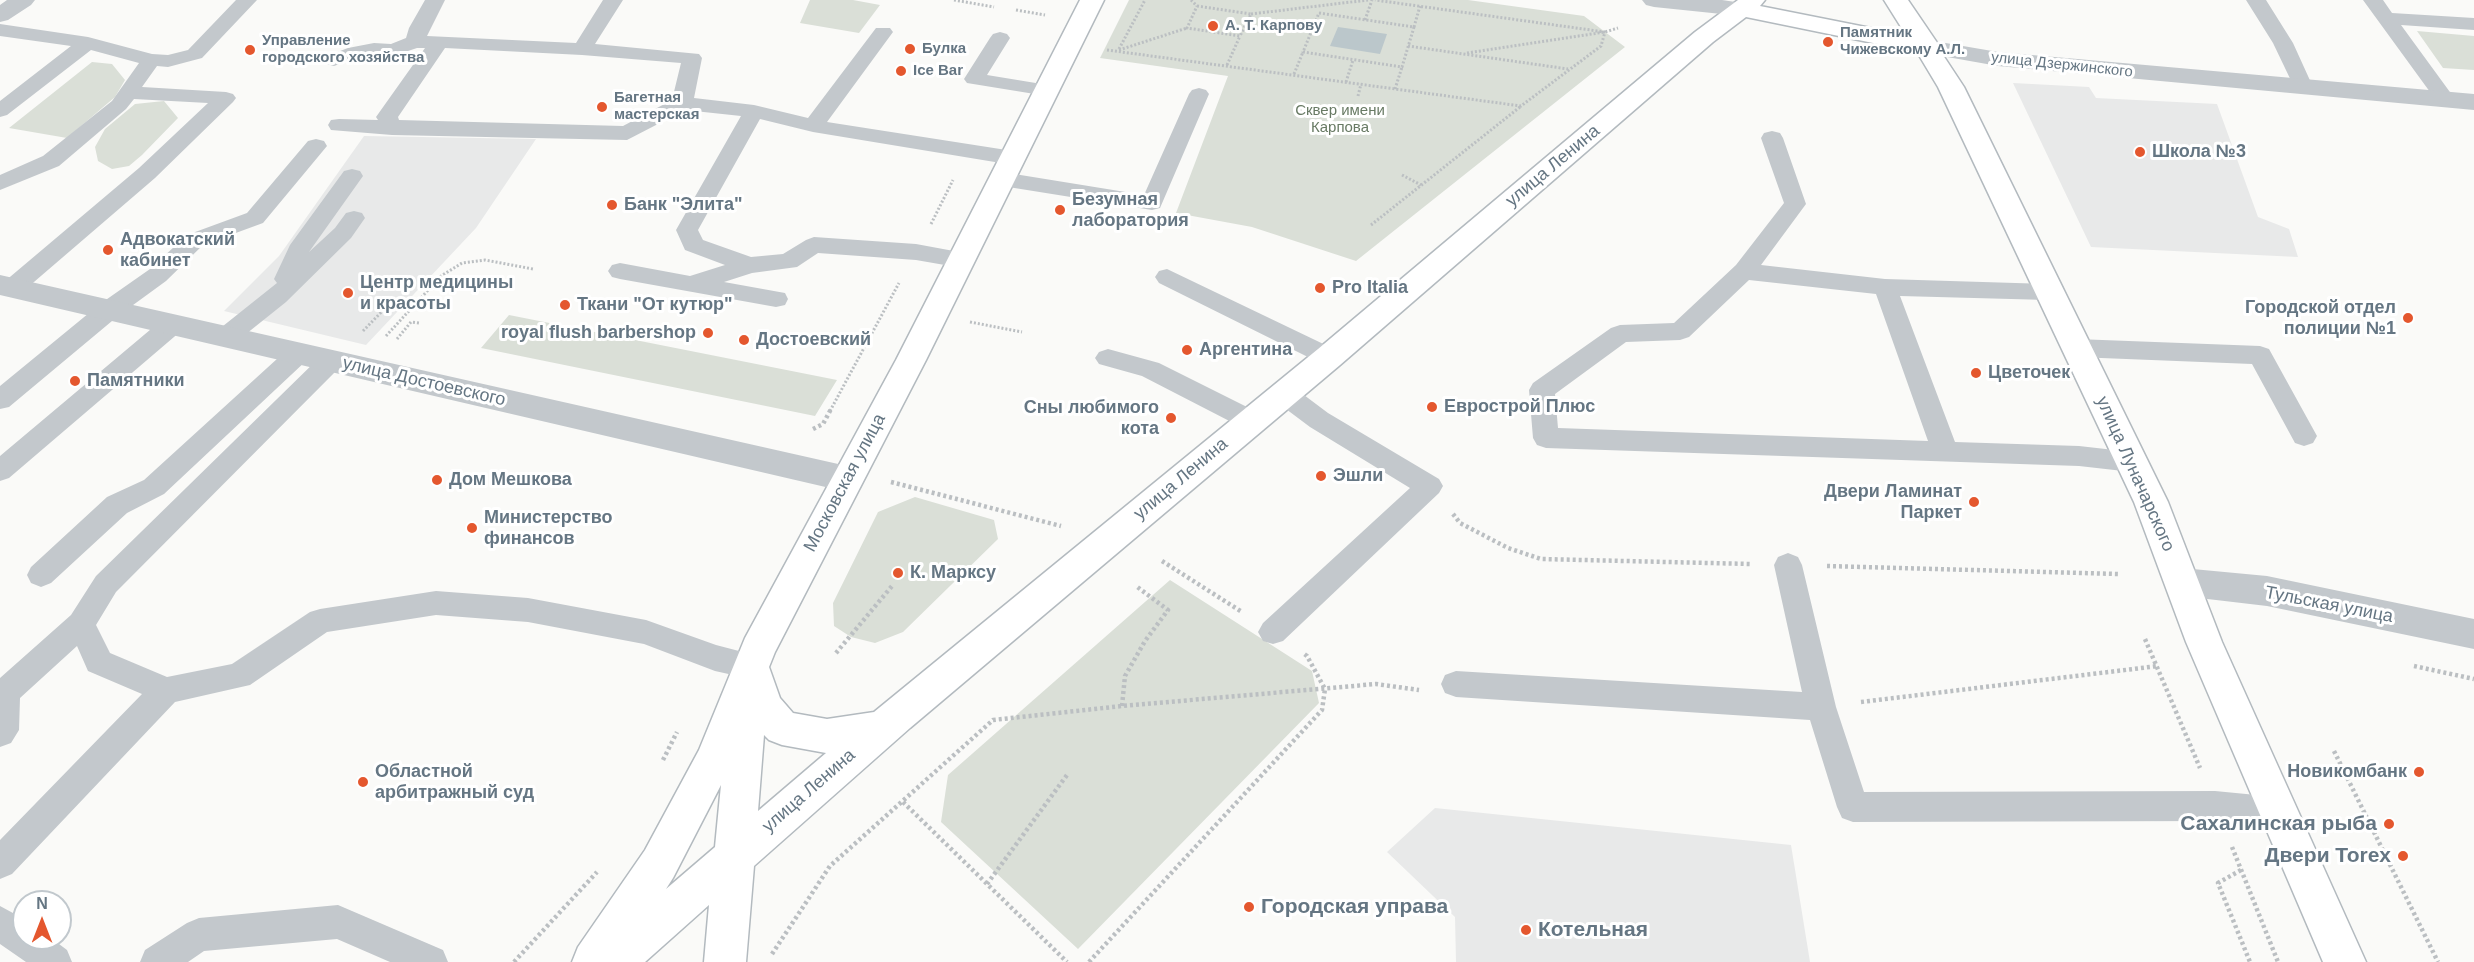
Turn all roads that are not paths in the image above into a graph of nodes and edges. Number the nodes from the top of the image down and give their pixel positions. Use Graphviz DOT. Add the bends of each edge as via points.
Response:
graph roads {
  1 [pos="23,0"];
  2 [pos="247,0"];
  3 [pos="435,0"];
  4 [pos="614,0"];
  5 [pos="1092,0"];
  6 [pos="1654,0"];
  7 [pos="1896,0"];
  8 [pos="2256,0"];
  9 [pos="2373,0"];
  10 [pos="1747,5"];
  11 [pos="0,15"];
  12 [pos="2386,18"];
  13 [pos="2474,24"];
  14 [pos="0,30"];
  15 [pos="883,32"];
  16 [pos="1000,38"];
  17 [pos="415,42"];
  18 [pos="439,42"];
  19 [pos="88,43"];
  20 [pos="1928,47"];
  21 [pos="582,49"];
  22 [pos="151,60"];
  23 [pos="334,60"];
  24 [pos="2303,87"];
  25 [pos="1047,90"];
  26 [pos="129,92"];
  27 [pos="1199,94"];
  28 [pos="2445,99"];
  29 [pos="2474,102"];
  30 [pos="682,103"];
  31 [pos="0,111"];
  32 [pos="753,111"];
  33 [pos="339,125"];
  34 [pos="813,126"];
  35 [pos="392,128"];
  36 [pos="1772,138"];
  37 [pos="316,146"];
  38 [pos="1007,169"];
  39 [pos="352,176"];
  40 [pos="0,183"];
  41 [pos="354,218"];
  42 [pos="962,260"];
  43 [pos="750,265"];
  44 [pos="620,271"];
  45 [pos="1744,271"];
  46 [pos="1167,278"];
  47 [pos="691,284"];
  48 [pos="6,287"];
  49 [pos="1886,287"];
  50 [pos="2048,292"];
  51 [pos="278,297"];
  52 [pos="776,299"];
  53 [pos="109,310"];
  54 [pos="171,325"];
  55 [pos="227,336"];
  56 [pos="2076,348"];
  57 [pos="298,354"];
  58 [pos="1329,357"];
  59 [pos="1108,358"];
  60 [pos="331,361"];
  61 [pos="1283,393"];
  62 [pos="0,400"];
  63 [pos="1251,420"];
  64 [pos="2304,436"];
  65 [pos="1944,451"];
  66 [pos="2132,462"];
  67 [pos="0,471"];
  68 [pos="847,479"];
  69 [pos="1788,565"];
  70 [pos="41,575"];
  71 [pos="2182,582"];
  72 [pos="81,624"];
  73 [pos="1273,632"];
  74 [pos="2474,634"];
  75 [pos="751,666"];
  76 [pos="1456,684"];
  77 [pos="166,690"];
  78 [pos="1821,707"];
  79 [pos="883,728"];
  80 [pos="0,733"];
  81 [pos="2277,812"];
  82 [pos="733,856"];
  83 [pos="0,863"];
  84 [pos="0,922"];
  85 [pos="55,962"];
  86 [pos="156,962"];
  87 [pos="431,962"];
  88 [pos="593,962"];
  89 [pos="613,962"];
  90 [pos="725,962"];
  91 [pos="2345,962"];
  1 -- 11 [label="street"];
  2 -- 22 [label="lane" via="195,54 168,61"];
  3 -- 17 [label="lane"];
  4 -- 21 [label="lane"];
  5 -- 25 [label="main road, Московская улица"];
  6 -- 10 [label="street, улица Дзержинского"];
  7 -- 20 [label="main road, улица Луначарского"];
  8 -- 24 [label="lane" via="2283,43"];
  9 -- 12 [label="lane"];
  10 -- 20 [label="main road, улица Дзержинского"];
  10 -- 58 [label="main road, улица Ленина"];
  12 -- 13 [label="lane"];
  12 -- 28 [label="lane"];
  14 -- 19 [label="lane"];
  15 -- 34 [label="lane"];
  16 -- 25 [label="lane" via="974,79"];
  17 -- 18 [label="lane"];
  17 -- 23 [label="lane" via="393,50 374,49"];
  18 -- 21 [label="lane"];
  18 -- 35 [label="lane" via="387,117"];
  19 -- 22 [label="lane"];
  19 -- 31 [label="lane"];
  20 -- 24 [label="street, улица Дзержинского" via="1998,59"];
  20 -- 50 [label="main road, улица Луначарского" via="1951,87"];
  21 -- 30 [label="lane" via="696,51"];
  22 -- 26 [label="lane"];
  24 -- 28 [label="street, улица Дзержинского"];
  25 -- 38 [label="main road, Московская улица"];
  26 -- 40 [label="lane" via="119,105 51,161"];
  26 -- 48 [label="lane" via="226,98 147,174"];
  27 -- 38 [label="lane" via="1152,203"];
  28 -- 29 [label="street, улица Дзержинского"];
  30 -- 32 [label="lane"];
  30 -- 35 [label="lane" via="627,133"];
  32 -- 34 [label="lane"];
  32 -- 43 [label="lane" via="687,230 693,245"];
  33 -- 35 [label="lane"];
  34 -- 38 [label="lane" via="967,152"];
  36 -- 45 [label="lane" via="1794,204"];
  37 -- 53 [label="lane" via="255,218 195,240 149,282"];
  38 -- 42 [label="main road, Московская улица"];
  39 -- 51 [label="lane" via="298,251"];
  41 -- 51 [label="lane"];
  42 -- 43 [label="lane" via="916,252 814,245 789,261"];
  42 -- 68 [label="main road, Московская улица"];
  43 -- 47 [label="lane"];
  44 -- 47 [label="lane"];
  45 -- 49 [label="lane"];
  45 -- 65 [label="lane" via="1680,331 1620,334 1542,390 1546,438"];
  46 -- 58 [label="lane"];
  47 -- 52 [label="lane"];
  48 -- 53 [label="street, улица Достоевского"];
  49 -- 50 [label="lane"];
  49 -- 65 [label="lane"];
  50 -- 56 [label="main road, улица Луначарского"];
  51 -- 55 [label="lane"];
  53 -- 54 [label="street, улица Достоевского"];
  53 -- 62 [label="lane"];
  54 -- 55 [label="street, улица Достоевского"];
  54 -- 67 [label="lane"];
  55 -- 57 [label="street, улица Достоевского"];
  56 -- 64 [label="lane" via="2260,355"];
  56 -- 66 [label="main road, улица Луначарского"];
  57 -- 60 [label="street, улица Достоевского"];
  57 -- 70 [label="lane" via="154,487 117,505"];
  58 -- 61 [label="main road, улица Ленина"];
  59 -- 63 [label="lane" via="1150,369"];
  60 -- 68 [label="street, улица Достоевского"];
  60 -- 72 [label="lane" via="106,584"];
  61 -- 63 [label="main road, улица Ленина"];
  61 -- 73 [label="lane" via="1319,420 1429,486"];
  63 -- 79 [label="main road, улица Ленина"];
  65 -- 66 [label="lane"];
  66 -- 71 [label="main road, улица Луначарского"];
  68 -- 75 [label="main road, Московская улица"];
  69 -- 78 [label="lane"];
  71 -- 74 [label="street, Тульская улица" via="2267,591"];
  71 -- 81 [label="main road, улица Луначарского"];
  72 -- 77 [label="lane" via="99,662"];
  72 -- 80 [label="lane" via="5,692"];
  75 -- 77 [label="lane" via="716,658 646,632 528,610 436,603 320,621 239,676"];
  75 -- 79 [label="main road" via="764,706 782,728 827,736"];
  75 -- 82 [label="main road"];
  75 -- 88 [label="main road, Московская улица" via="715,758 659,864"];
  76 -- 78 [label="lane"];
  77 -- 83 [label="lane"];
  78 -- 81 [label="lane" via="1853,807 2215,806"];
  79 -- 82 [label="main road, улица Ленина"];
  81 -- 91 [label="main road, улица Луначарского"];
  82 -- 89 [label="main road, улица Ленина"];
  82 -- 90 [label="main road"];
  84 -- 85 [label="lane"];
  86 -- 87 [label="lane" via="199,935 338,922"];
}
